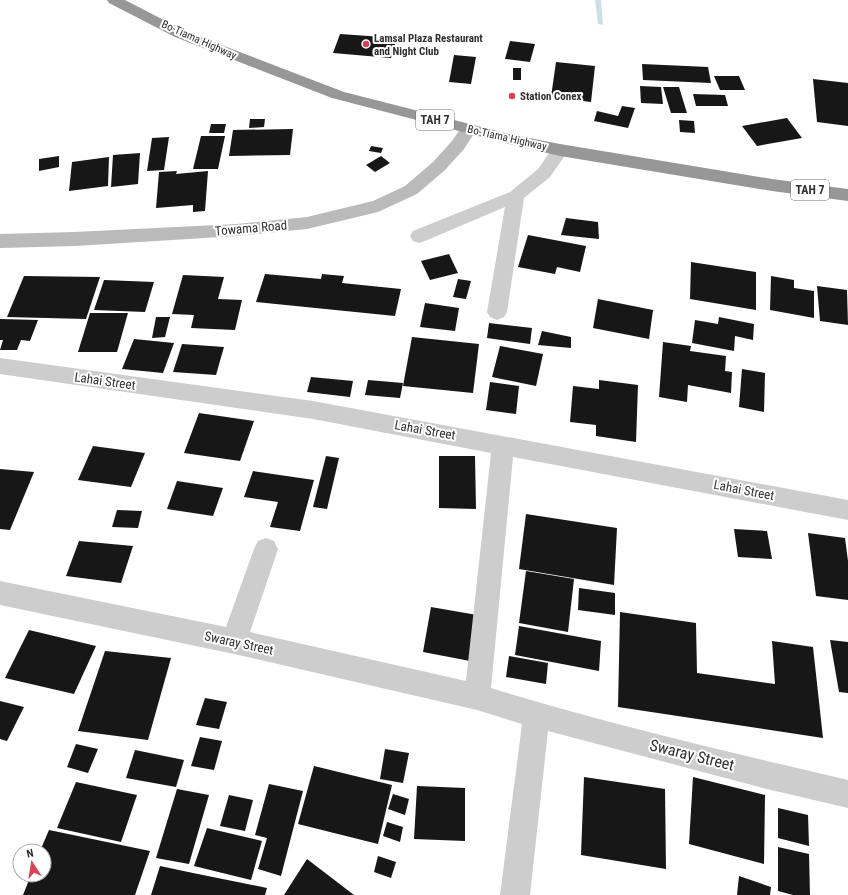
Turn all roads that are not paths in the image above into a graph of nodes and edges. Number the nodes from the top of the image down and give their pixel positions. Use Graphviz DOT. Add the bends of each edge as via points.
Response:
graph roads {
  1 [pos="114,0"];
  2 [pos="469,129"];
  3 [pos="560,150"];
  4 [pos="848,195"];
  5 [pos="516,196"];
  6 [pos="419,236"];
  7 [pos="0,241"];
  8 [pos="497,312"];
  9 [pos="0,366"];
  10 [pos="503,444"];
  11 [pos="848,510"];
  12 [pos="266,549"];
  13 [pos="0,593"];
  14 [pos="234,641"];
  15 [pos="477,697"];
  16 [pos="536,715"];
  17 [pos="848,794"];
  18 [pos="515,895"];
  1 -- 2 [label="highway, Bo-Tiama Highway / TAH 7" via="180,34 331,92"];
  2 -- 3 [label="highway, Bo-Tiama Highway / TAH 7"];
  2 -- 7 [label="main road, Towama Road" via="439,166 411,190 371,208 307,223 237,230"];
  3 -- 4 [label="highway, Bo-Tiama Highway / TAH 7"];
  3 -- 5 [label="street" via="544,173"];
  5 -- 6 [label="street"];
  5 -- 8 [label="street"];
  9 -- 10 [label="street, Lahai Street" via="313,410"];
  10 -- 11 [label="street, Lahai Street"];
  10 -- 15 [label="street"];
  12 -- 14 [label="street"];
  13 -- 14 [label="street, Swaray Street"];
  14 -- 15 [label="street, Swaray Street"];
  15 -- 16 [label="street, Swaray Street"];
  16 -- 17 [label="street, Swaray Street"];
  16 -- 18 [label="street"];
}
